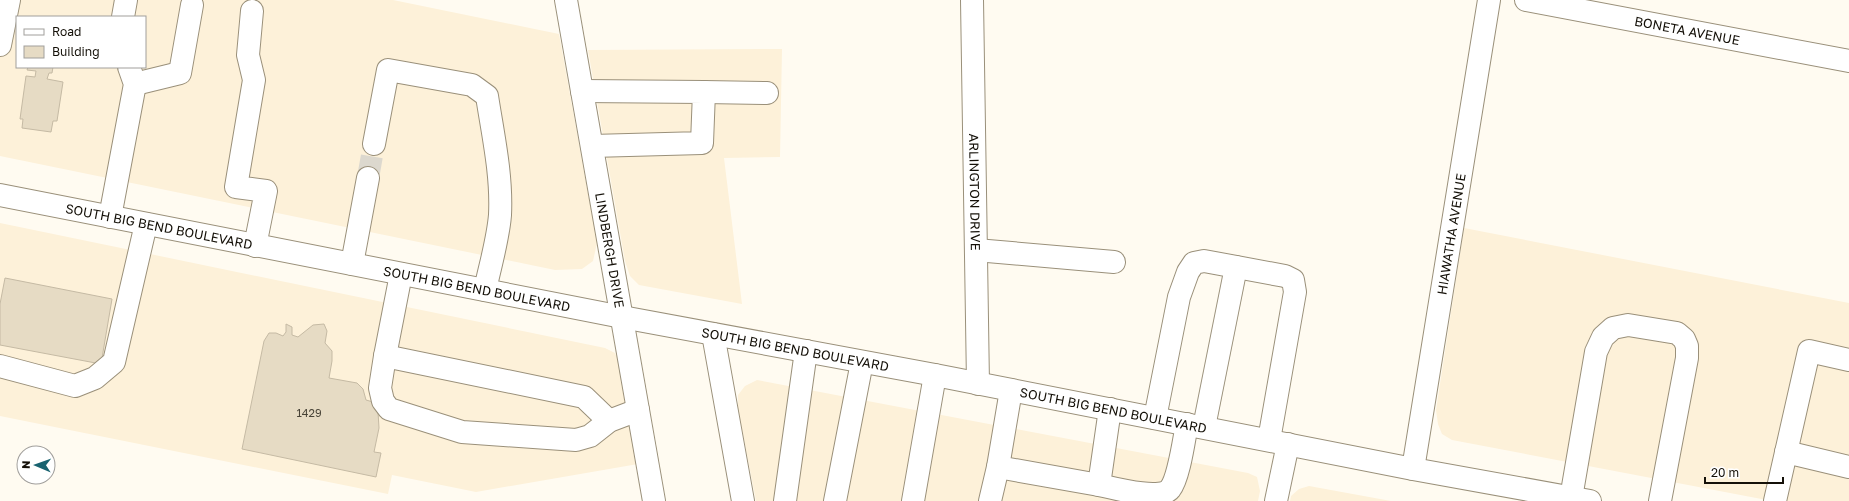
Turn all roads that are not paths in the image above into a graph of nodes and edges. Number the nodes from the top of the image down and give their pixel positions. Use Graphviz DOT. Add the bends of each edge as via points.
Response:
graph roads {
  1 [pos="9,0"];
  2 [pos="126,0"];
  3 [pos="566,0"];
  4 [pos="972,0"];
  5 [pos="1489,0"];
  6 [pos="1526,0"];
  7 [pos="192,5"];
  8 [pos="252,11"];
  9 [pos="123,16"];
  10 [pos="0,45"];
  11 [pos="1849,61"];
  12 [pos="132,75"];
  13 [pos="582,92"];
  14 [pos="704,92"];
  15 [pos="767,93"];
  16 [pos="374,144"];
  17 [pos="592,146"];
  18 [pos="368,178"];
  19 [pos="0,195"];
  20 [pos="110,217"];
  21 [pos="146,224"];
  22 [pos="255,246"];
  23 [pos="976,250"];
  24 [pos="1114,262"];
  25 [pos="352,264"];
  26 [pos="1236,267"];
  27 [pos="401,274"];
  28 [pos="485,290"];
  29 [pos="622,317"];
  30 [pos="713,334"];
  31 [pos="806,352"];
  32 [pos="385,356"];
  33 [pos="1849,360"];
  34 [pos="862,362"];
  35 [pos="0,366"];
  36 [pos="935,375"];
  37 [pos="978,384"];
  38 [pos="1011,390"];
  39 [pos="1110,409"];
  40 [pos="638,410"];
  41 [pos="1156,418"];
  42 [pos="609,421"];
  43 [pos="1195,426"];
  44 [pos="1279,442"];
  45 [pos="1786,452"];
  46 [pos="998,467"];
  47 [pos="1849,467"];
  48 [pos="1413,469"];
  49 [pos="1099,485"];
  50 [pos="1580,499"];
  51 [pos="654,501"];
  52 [pos="743,501"];
  53 [pos="786,501"];
  54 [pos="835,501"];
  55 [pos="914,501"];
  56 [pos="990,501"];
  57 [pos="1276,501"];
  58 [pos="1660,501"];
  59 [pos="1775,501"];
  1 -- 10 [label="street"];
  2 -- 9 [label="street"];
  3 -- 13 [label="street, LINDBERGH DRIVE"];
  4 -- 23 [label="street, ARLINGTON DRIVE"];
  5 -- 48 [label="street, HIAWATHA AVENUE"];
  6 -- 11 [label="street, BONETA AVENUE"];
  7 -- 12 [label="street" via="180,73"];
  8 -- 22 [label="street" via="248,55 254,80 236,186 266,191"];
  12 -- 20 [label="street"];
  13 -- 14 [label="street"];
  13 -- 17 [label="street, LINDBERGH DRIVE"];
  14 -- 15 [label="street"];
  14 -- 17 [label="street" via="702,143"];
  16 -- 28 [label="street" via="388,70 472,85 487,96 499,173 500,216"];
  17 -- 29 [label="street, LINDBERGH DRIVE"];
  18 -- 25 [label="street"];
  19 -- 20 [label="street, SOUTH BIG BEND BOULEVARD"];
  20 -- 21 [label="street, SOUTH BIG BEND BOULEVARD"];
  21 -- 22 [label="street, SOUTH BIG BEND BOULEVARD"];
  21 -- 35 [label="street" via="114,362 95,378 75,386"];
  22 -- 25 [label="street, SOUTH BIG BEND BOULEVARD"];
  23 -- 24 [label="street"];
  23 -- 37 [label="street, ARLINGTON DRIVE"];
  25 -- 27 [label="street, SOUTH BIG BEND BOULEVARD"];
  26 -- 41 [label="street" via="1204,261 1194,263 1188,272 1179,297"];
  26 -- 43 [label="street"];
  26 -- 44 [label="street" via="1285,276 1293,280 1295,292"];
  27 -- 28 [label="street, SOUTH BIG BEND BOULEVARD"];
  27 -- 32 [label="street"];
  28 -- 29 [label="street, SOUTH BIG BEND BOULEVARD"];
  29 -- 30 [label="street, SOUTH BIG BEND BOULEVARD"];
  29 -- 40 [label="street, LINDBERGH DRIVE"];
  30 -- 31 [label="street, SOUTH BIG BEND BOULEVARD"];
  30 -- 52 [label="street"];
  31 -- 34 [label="street, SOUTH BIG BEND BOULEVARD"];
  31 -- 53 [label="street"];
  32 -- 42 [label="street" via="584,397"];
  32 -- 42 [label="street" via="380,394 389,409 454,429 481,434 576,440 590,436"];
  33 -- 45 [label="street" via="1809,351"];
  34 -- 36 [label="street, SOUTH BIG BEND BOULEVARD"];
  34 -- 54 [label="street"];
  36 -- 37 [label="street, SOUTH BIG BEND BOULEVARD"];
  36 -- 55 [label="street"];
  37 -- 38 [label="street, SOUTH BIG BEND BOULEVARD"];
  38 -- 39 [label="street, SOUTH BIG BEND BOULEVARD"];
  38 -- 46 [label="street"];
  39 -- 41 [label="street, SOUTH BIG BEND BOULEVARD"];
  39 -- 49 [label="street"];
  40 -- 42 [label="street"];
  40 -- 51 [label="street, LINDBERGH DRIVE"];
  41 -- 43 [label="street, SOUTH BIG BEND BOULEVARD"];
  43 -- 44 [label="street, SOUTH BIG BEND BOULEVARD"];
  43 -- 49 [label="street" via="1170,490 1161,495 1146,494"];
  44 -- 48 [label="street, SOUTH BIG BEND BOULEVARD"];
  44 -- 57 [label="street"];
  45 -- 47 [label="street"];
  45 -- 59 [label="street"];
  46 -- 49 [label="street"];
  46 -- 56 [label="street"];
  48 -- 50 [label="street, SOUTH BIG BEND BOULEVARD"];
  50 -- 58 [label="street" via="1586,405 1597,346 1613,328 1628,324 1677,333 1687,346 1687,358"];
}
